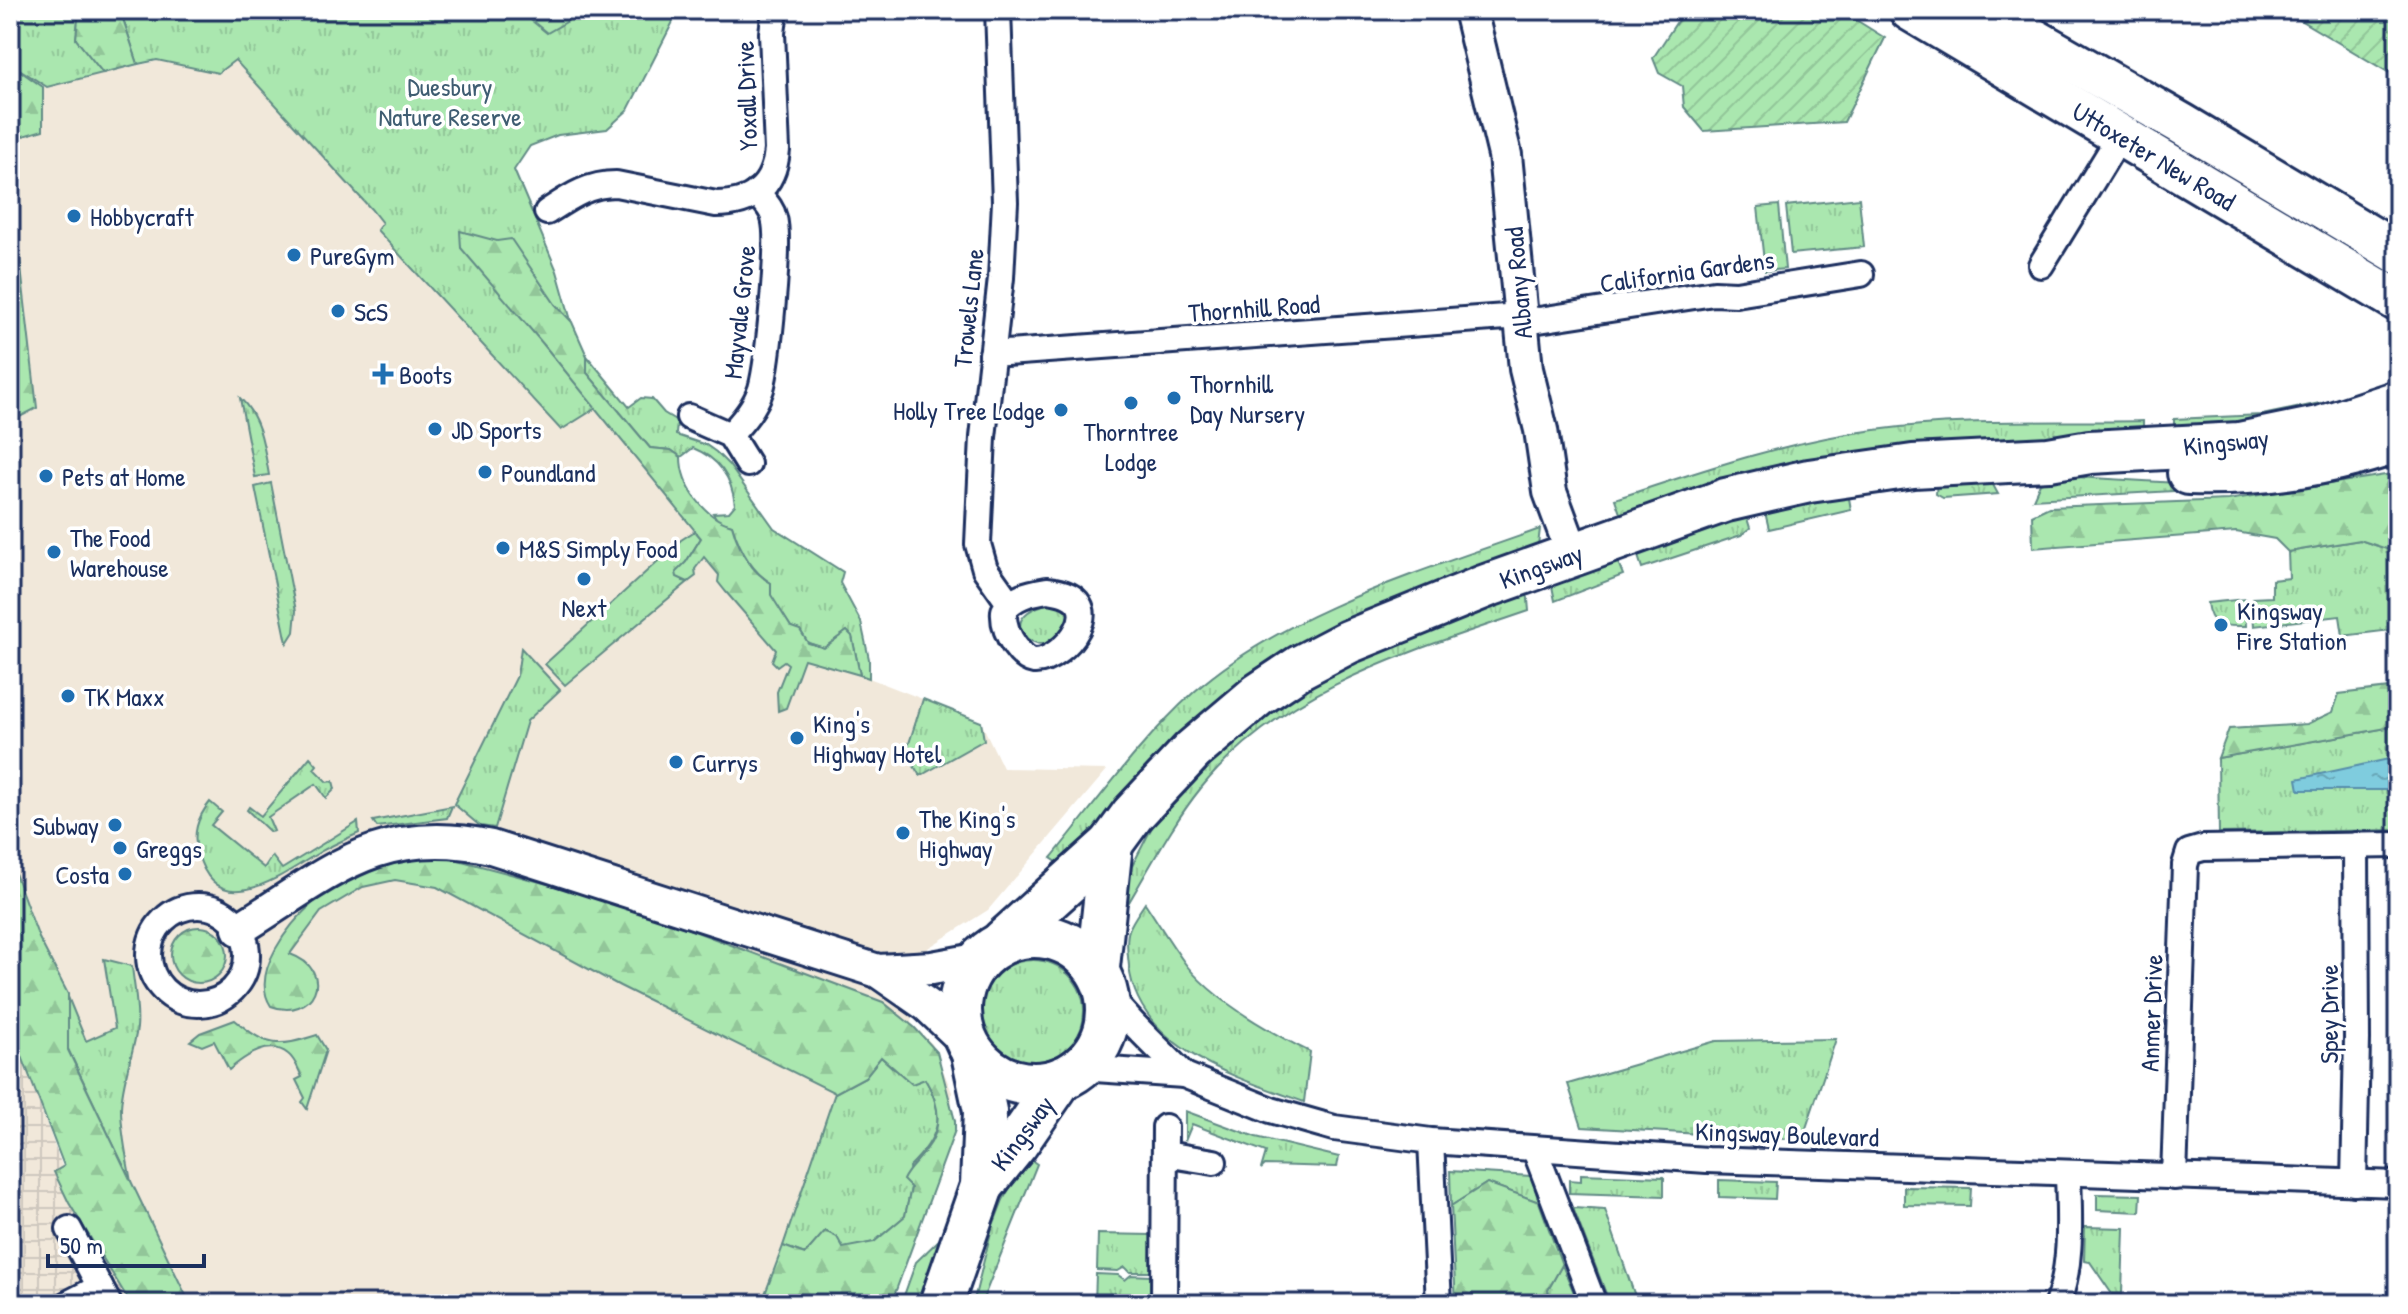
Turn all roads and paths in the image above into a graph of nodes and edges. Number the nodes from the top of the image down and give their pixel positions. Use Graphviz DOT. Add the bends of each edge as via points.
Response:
graph roads {
  1 [pos="775,10"];
  2 [pos="998,10"];
  3 [pos="1470,10"];
  4 [pos="1910,10"];
  5 [pos="1983,10"];
  6 [pos="2120,136"];
  7 [pos="757,192"];
  8 [pos="547,212"];
  9 [pos="2398,253"];
  10 [pos="2041,265"];
  11 [pos="1861,274"];
  12 [pos="2398,301"];
  13 [pos="1521,316"];
  14 [pos="992,354"];
  15 [pos="689,417"];
  16 [pos="2390,424"];
  17 [pos="730,435"];
  18 [pos="2049,459"];
  19 [pos="748,464"];
  20 [pos="1573,554"];
  21 [pos="1009,603"];
  22 [pos="1111,844"];
  23 [pos="2356,845"];
  24 [pos="2398,845"];
  25 [pos="239,929"];
  26 [pos="990,950"];
  27 [pos="878,971"];
  28 [pos="1103,980"];
  29 [pos="968,1047"];
  30 [pos="1071,1074"];
  31 [pos="1184,1075"];
  32 [pos="1165,1127"];
  33 [pos="1431,1141"];
  34 [pos="1535,1150"];
  35 [pos="1165,1154"];
  36 [pos="1214,1162"];
  37 [pos="2068,1173"];
  38 [pos="2174,1177"];
  39 [pos="2354,1183"];
  40 [pos="2398,1184"];
  41 [pos="982,1186"];
  42 [pos="69,1229"];
  43 [pos="105,1296"];
  44 [pos="67,1304"];
  45 [pos="941,1304"];
  46 [pos="1164,1304"];
  47 [pos="1439,1304"];
  48 [pos="1594,1304"];
  49 [pos="2057,1304"];
  1 -- 7 [label="street, Yoxall Drive" via="776,167"];
  2 -- 14 [label="street, Trowels Lane" via="1005,202"];
  3 -- 13 [label="street, Albany Road" via="1505,155"];
  4 -- 6 [label="main road, Uttoxeter New Road"];
  5 -- 9 [label="main road, Uttoxeter New Road"];
  6 -- 10 [label="street"];
  6 -- 12 [label="main road, Uttoxeter New Road"];
  7 -- 8 [label="street" via="733,204 716,204 603,184"];
  7 -- 17 [label="street, Mayvale Grove" via="775,225 764,373 753,405"];
  11 -- 13 [label="street, California Gardens" via="1539,320"];
  13 -- 14 [label="street, Thornhill Road"];
  13 -- 20 [label="street, Albany Road" via="1550,492"];
  14 -- 21 [label="street, Trowels Lane" via="978,544 985,569"];
  15 -- 17 [label="street"];
  16 -- 18 [label="highway, Kingsway" via="2323,427 2239,444"];
  16 -- 18 [label="highway, Kingsway" via="2292,469 2216,474"];
  17 -- 19 [label="street"];
  18 -- 20 [label="highway, Kingsway" via="1913,466 1809,481 1726,500"];
  20 -- 22 [label="highway, Kingsway" via="1348,642 1300,667 1193,750"];
  22 -- 26 [label="highway, Kingsway"];
  22 -- 28 [label="highway"];
  23 -- 24 [label="street"];
  23 -- 38 [label="street, Anmer Drive" via="2189,852"];
  23 -- 39 [label="street, Spey Drive"];
  25 -- 25 [label="street" via="245,942 244,971 219,999 184,1002 157,982 149,961 151,939 174,912 192,906 214,908"];
  25 -- 27 [label="street" via="360,855 446,839 491,847"];
  26 -- 27 [label="street" via="932,968"];
  26 -- 28 [label="highway" via="1046,938 1064,942"];
  26 -- 29 [label="highway" via="962,989 959,1021"];
  27 -- 29 [label="street" via="927,1005"];
  28 -- 30 [label="highway" via="1107,1029 1093,1057"];
  28 -- 31 [label="street" via="1125,1017"];
  29 -- 30 [label="highway" via="989,1070 1010,1080 1034,1084"];
  29 -- 41 [label="highway, Kingsway" via="985,1111"];
  30 -- 31 [label="street"];
  30 -- 41 [label="highway, Kingsway"];
  31 -- 33 [label="street, Kingsway Boulevard" via="1271,1110 1334,1128"];
  32 -- 35 [label="street"];
  33 -- 34 [label="street, Kingsway Boulevard"];
  33 -- 47 [label="street"];
  34 -- 37 [label="street, Kingsway Boulevard"];
  34 -- 48 [label="street"];
  35 -- 36 [label="street"];
  35 -- 46 [label="street"];
  37 -- 38 [label="street, Kingsway Boulevard"];
  37 -- 49 [label="street" via="2066,1267"];
  38 -- 39 [label="street, Kingsway Boulevard"];
  39 -- 40 [label="street, Kingsway Boulevard"];
  41 -- 45 [label="highway, Kingsway"];
  42 -- 43 [label="street"];
  43 -- 44 [label="street"];
}
